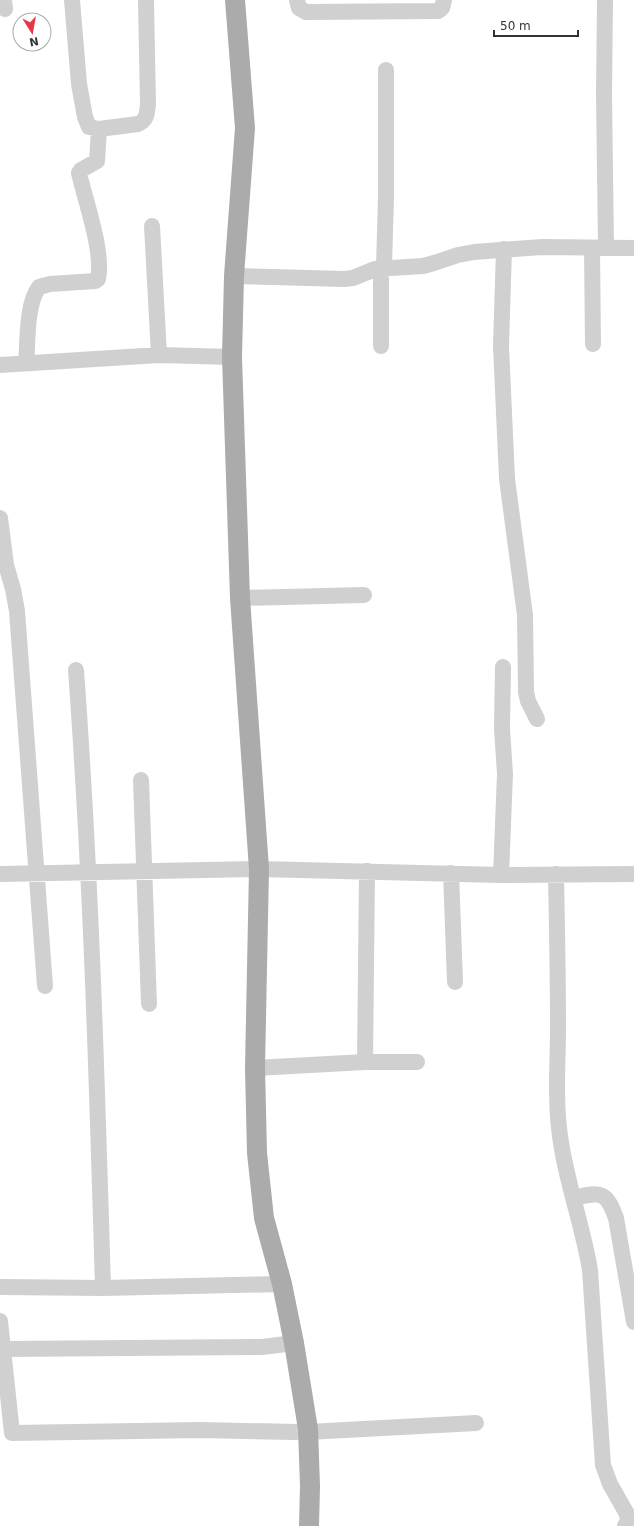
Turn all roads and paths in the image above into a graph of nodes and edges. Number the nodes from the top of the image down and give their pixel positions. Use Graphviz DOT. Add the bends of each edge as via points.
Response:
graph roads {
  1 [pos="72,0"];
  2 [pos="146,0"];
  3 [pos="235,0"];
  4 [pos="297,0"];
  5 [pos="444,0"];
  6 [pos="605,0"];
  7 [pos="386,70"];
  8 [pos="99,129"];
  9 [pos="152,226"];
  10 [pos="599,248"];
  11 [pos="634,248"];
  12 [pos="504,249"];
  13 [pos="382,267"];
  14 [pos="234,276"];
  15 [pos="593,344"];
  16 [pos="381,346"];
  17 [pos="159,355"];
  18 [pos="232,357"];
  19 [pos="26,363"];
  20 [pos="0,365"];
  21 [pos="0,518"];
  22 [pos="4,575"];
  23 [pos="364,595"];
  24 [pos="240,598"];
  25 [pos="502,667"];
  26 [pos="76,670"];
  27 [pos="537,719"];
  28 [pos="141,780"];
  29 [pos="259,869"];
  30 [pos="144,871"];
  31 [pos="367,871"];
  32 [pos="88,872"];
  33 [pos="37,873"];
  34 [pos="450,873"];
  35 [pos="0,874"];
  36 [pos="501,874"];
  37 [pos="556,874"];
  38 [pos="634,874"];
  39 [pos="455,982"];
  40 [pos="45,986"];
  41 [pos="149,1004"];
  42 [pos="365,1062"];
  43 [pos="417,1062"];
  44 [pos="255,1068"];
  45 [pos="573,1198"];
  46 [pos="282,1284"];
  47 [pos="0,1287"];
  48 [pos="103,1288"];
  49 [pos="0,1320"];
  50 [pos="634,1322"];
  51 [pos="294,1343"];
  52 [pos="3,1349"];
  53 [pos="476,1423"];
  54 [pos="308,1431"];
  55 [pos="309,1526"];
  56 [pos="625,1526"];
  1 -- 8 [label="street" via="79,84 85,117 89,127"];
  2 -- 8 [label="street" via="146,118 138,124"];
  3 -- 14 [label="main road" via="245,128"];
  4 -- 5 [label="street" via="299,8 306,12 438,11 442,8"];
  6 -- 10 [label="street"];
  7 -- 13 [label="street" via="386,196"];
  8 -- 19 [label="street" via="97,161 79,173 96,244 98,279 50,284 35,292 30,314"];
  9 -- 17 [label="street"];
  10 -- 11 [label="street"];
  10 -- 12 [label="street"];
  10 -- 15 [label="street"];
  12 -- 13 [label="street" via="466,253 423,266"];
  12 -- 27 [label="street" via="501,346 507,479 525,615 526,692"];
  13 -- 14 [label="street" via="344,279"];
  13 -- 16 [label="street"];
  14 -- 18 [label="main road"];
  17 -- 18 [label="street"];
  17 -- 19 [label="street"];
  18 -- 24 [label="main road"];
  19 -- 20 [label="street"];
  21 -- 22 [label="street" via="6,565"];
  22 -- 33 [label="street" via="13,589 17,611"];
  23 -- 24 [label="street"];
  24 -- 29 [label="main road"];
  25 -- 36 [label="street" via="505,774"];
  26 -- 32 [label="street"];
  28 -- 30 [label="street"];
  29 -- 30 [label="street"];
  29 -- 31 [label="street"];
  29 -- 44 [label="main road"];
  30 -- 32 [label="street"];
  30 -- 41 [label="street"];
  31 -- 34 [label="street"];
  31 -- 42 [label="street"];
  32 -- 33 [label="street"];
  32 -- 48 [label="street"];
  33 -- 35 [label="street"];
  33 -- 40 [label="street"];
  34 -- 36 [label="street"];
  34 -- 39 [label="street"];
  36 -- 37 [label="street"];
  37 -- 38 [label="street"];
  37 -- 45 [label="street" via="556,1098 559,1129"];
  42 -- 43 [label="street"];
  42 -- 44 [label="street"];
  44 -- 46 [label="main road" via="257,1153 264,1218"];
  45 -- 50 [label="street" via="597,1193 612,1206"];
  45 -- 56 [label="street" via="590,1270 603,1465 610,1484 627,1514"];
  46 -- 48 [label="street"];
  46 -- 51 [label="main road"];
  47 -- 48 [label="street"];
  49 -- 52 [label="street"];
  51 -- 52 [label="street" via="262,1347"];
  51 -- 54 [label="main road"];
  52 -- 54 [label="street" via="12,1433"];
  53 -- 54 [label="street"];
  54 -- 55 [label="main road"];
}
